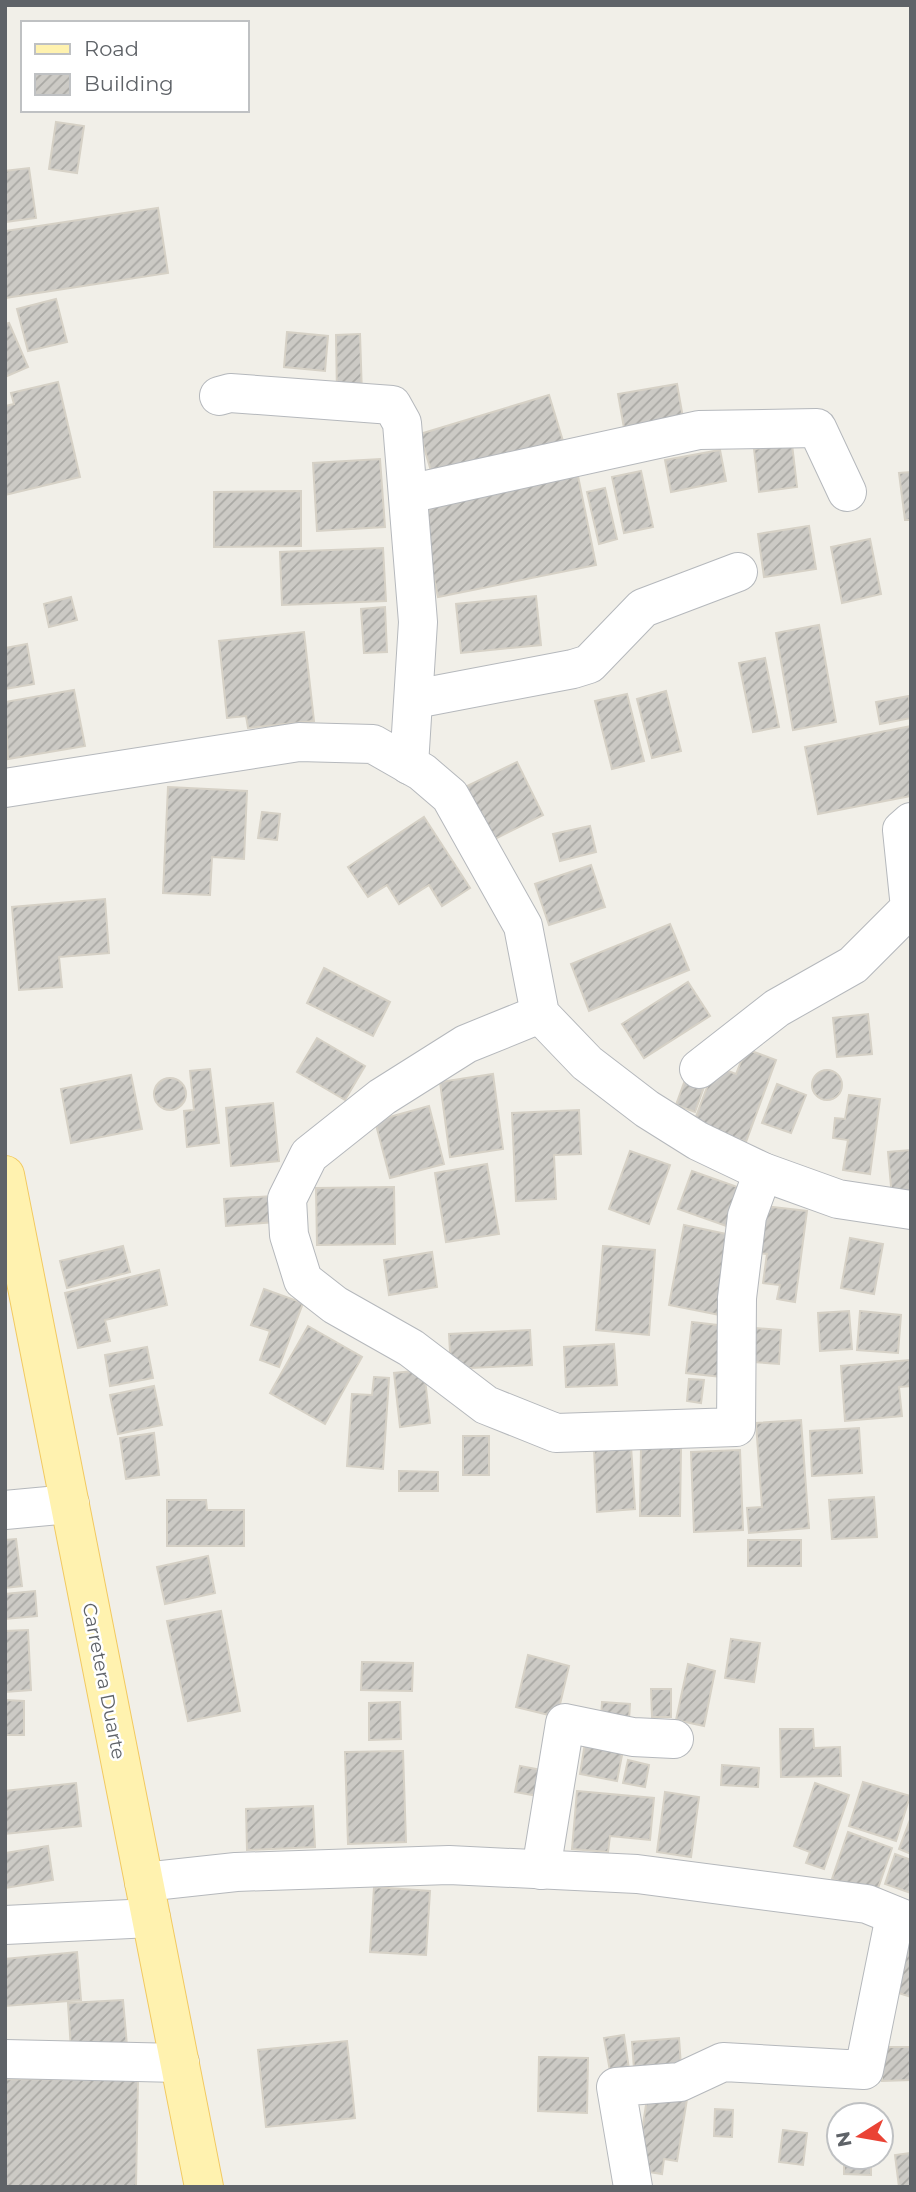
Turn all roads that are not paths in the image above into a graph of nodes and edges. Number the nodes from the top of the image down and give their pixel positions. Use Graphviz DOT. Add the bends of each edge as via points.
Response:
graph roads {
  1 [pos="219,396"];
  2 [pos="847,492"];
  3 [pos="408,494"];
  4 [pos="738,572"];
  5 [pos="415,699"];
  6 [pos="409,765"];
  7 [pos="5,789"];
  8 [pos="911,822"];
  9 [pos="540,1014"];
  10 [pos="699,1069"];
  11 [pos="763,1172"];
  12 [pos="5,1175"];
  13 [pos="911,1210"];
  14 [pos="70,1504"];
  15 [pos="5,1510"];
  16 [pos="674,1739"];
  17 [pos="541,1870"];
  18 [pos="147,1900"];
  19 [pos="903,1919"];
  20 [pos="5,1926"];
  21 [pos="5,2059"];
  22 [pos="180,2063"];
  23 [pos="204,2187"];
  24 [pos="633,2187"];
  1 -- 3 [label="street" via="230,393 392,405 402,423"];
  2 -- 3 [label="street" via="817,428 699,430"];
  3 -- 5 [label="street" via="418,622"];
  4 -- 5 [label="street" via="643,608 589,664"];
  5 -- 6 [label="street"];
  6 -- 7 [label="street" via="373,744 299,742"];
  6 -- 9 [label="street" via="450,796 523,926"];
  8 -- 10 [label="street" via="902,831 910,908 853,965 777,1008"];
  9 -- 11 [label="street" via="587,1063 647,1109 698,1141"];
  9 -- 11 [label="street" via="456,1051 382,1097 309,1156 288,1199 289,1235 303,1280 335,1305 411,1348 486,1405 556,1433 736,1427 737,1298 747,1216"];
  11 -- 13 [label="street" via="838,1199"];
  12 -- 14 [label="main road, Carretera Duarte"];
  14 -- 15 [label="street"];
  14 -- 18 [label="main road, Carretera Duarte"];
  16 -- 17 [label="street" via="632,1737 565,1723"];
  17 -- 18 [label="street" via="449,1865 236,1872"];
  17 -- 19 [label="street" via="637,1874 867,1904"];
  18 -- 20 [label="street"];
  18 -- 22 [label="main road, Carretera Duarte"];
  19 -- 24 [label="street" via="864,2070 723,2062 680,2082 616,2087"];
  21 -- 22 [label="street"];
  22 -- 23 [label="main road, Carretera Duarte"];
}
